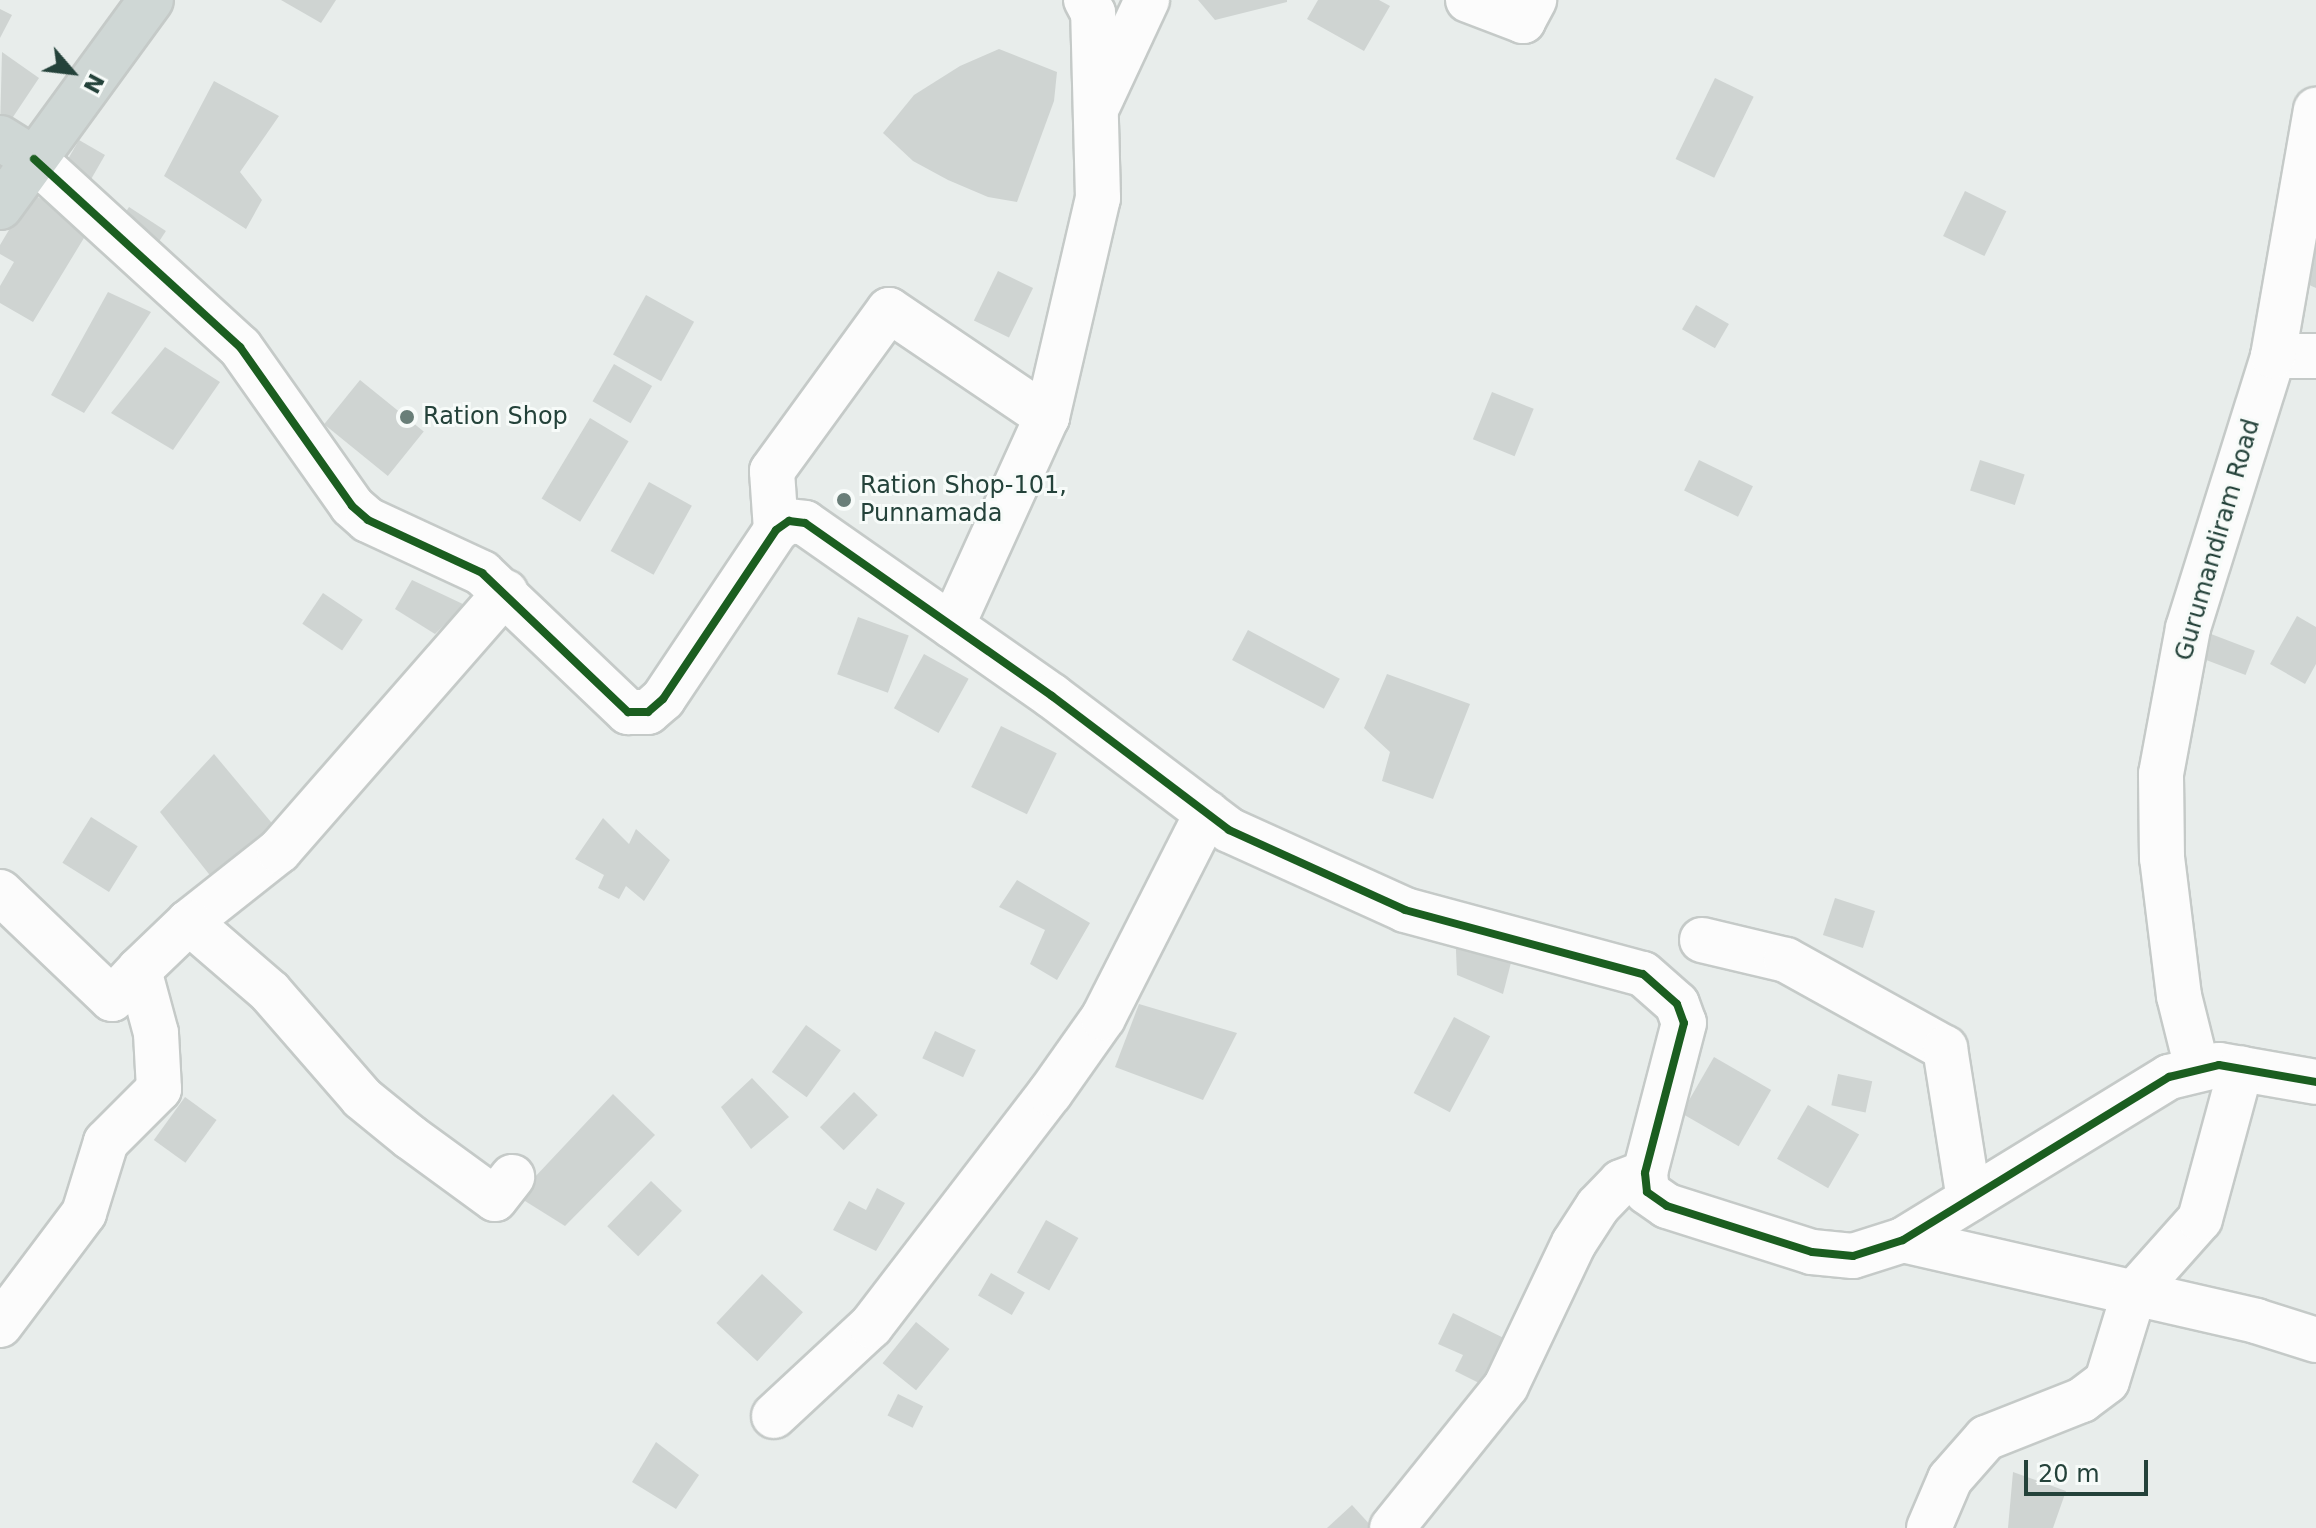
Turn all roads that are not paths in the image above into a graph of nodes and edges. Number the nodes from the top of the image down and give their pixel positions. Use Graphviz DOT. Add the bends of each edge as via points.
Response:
graph roads {
  1 [pos="151,0"];
  2 [pos="1086,0"];
  3 [pos="1147,0"];
  4 [pos="1468,0"];
  5 [pos="1534,0"];
  6 [pos="2316,110"];
  7 [pos="1095,111"];
  8 [pos="17,149"];
  9 [pos="0,207"];
  10 [pos="2273,356"];
  11 [pos="2316,356"];
  12 [pos="1047,417"];
  13 [pos="776,530"];
  14 [pos="506,592"];
  15 [pos="952,626"];
  16 [pos="1207,813"];
  17 [pos="0,892"];
  18 [pos="189,922"];
  19 [pos="1702,940"];
  20 [pos="139,970"];
  21 [pos="2179,996"];
  22 [pos="2197,1068"];
  23 [pos="2241,1068"];
  24 [pos="2316,1082"];
  25 [pos="2146,1088"];
  26 [pos="1645,1173"];
  27 [pos="512,1177"];
  28 [pos="1969,1199"];
  29 [pos="1903,1240"];
  30 [pos="2134,1293"];
  31 [pos="0,1325"];
  32 [pos="2316,1340"];
  33 [pos="774,1416"];
  34 [pos="1392,1528"];
  35 [pos="1929,1528"];
  1 -- 8 [label="main road"];
  2 -- 7 [label="street" via="1093,13"];
  3 -- 7 [label="street"];
  4 -- 5 [label="street" via="1523,21"];
  6 -- 10 [label="street, Gurumandiram Road"];
  7 -- 12 [label="street" via="1098,198"];
  8 -- 9 [label="main road"];
  8 -- 14 [label="street" via="240,347 368,520 455,557"];
  10 -- 11 [label="street"];
  10 -- 21 [label="street, Gurumandiram Road" via="2188,628 2161,774 2162,858"];
  12 -- 13 [label="street" via="889,310 772,471"];
  12 -- 15 [label="street"];
  13 -- 14 [label="street" via="663,699 640,715 618,706"];
  13 -- 15 [label="street" via="789,521 819,529"];
  14 -- 18 [label="street" via="279,851"];
  15 -- 16 [label="street"];
  16 -- 26 [label="street" via="1274,854 1362,895 1643,974 1665,991 1684,1023"];
  16 -- 33 [label="street" via="1103,1018 1059,1081 871,1326"];
  17 -- 20 [label="street" via="112,999"];
  18 -- 20 [label="street"];
  18 -- 27 [label="street" via="270,992 362,1098 410,1137 495,1199"];
  19 -- 28 [label="street" via="1786,960 1945,1048"];
  20 -- 31 [label="street" via="156,1033 159,1089 106,1142 84,1213"];
  21 -- 22 [label="street, Gurumandiram Road"];
  21 -- 25 [label="street"];
  22 -- 23 [label="street"];
  22 -- 25 [label="street"];
  23 -- 24 [label="street"];
  23 -- 30 [label="street" via="2200,1219"];
  25 -- 28 [label="street"];
  26 -- 29 [label="street" via="1647,1192 1667,1206 1812,1252 1853,1256"];
  26 -- 34 [label="street" via="1621,1182 1598,1206 1574,1243 1506,1386"];
  28 -- 29 [label="street"];
  29 -- 30 [label="street"];
  30 -- 32 [label="street"];
  30 -- 35 [label="street" via="2107,1381 2082,1400 1986,1438 1950,1479"];
}
